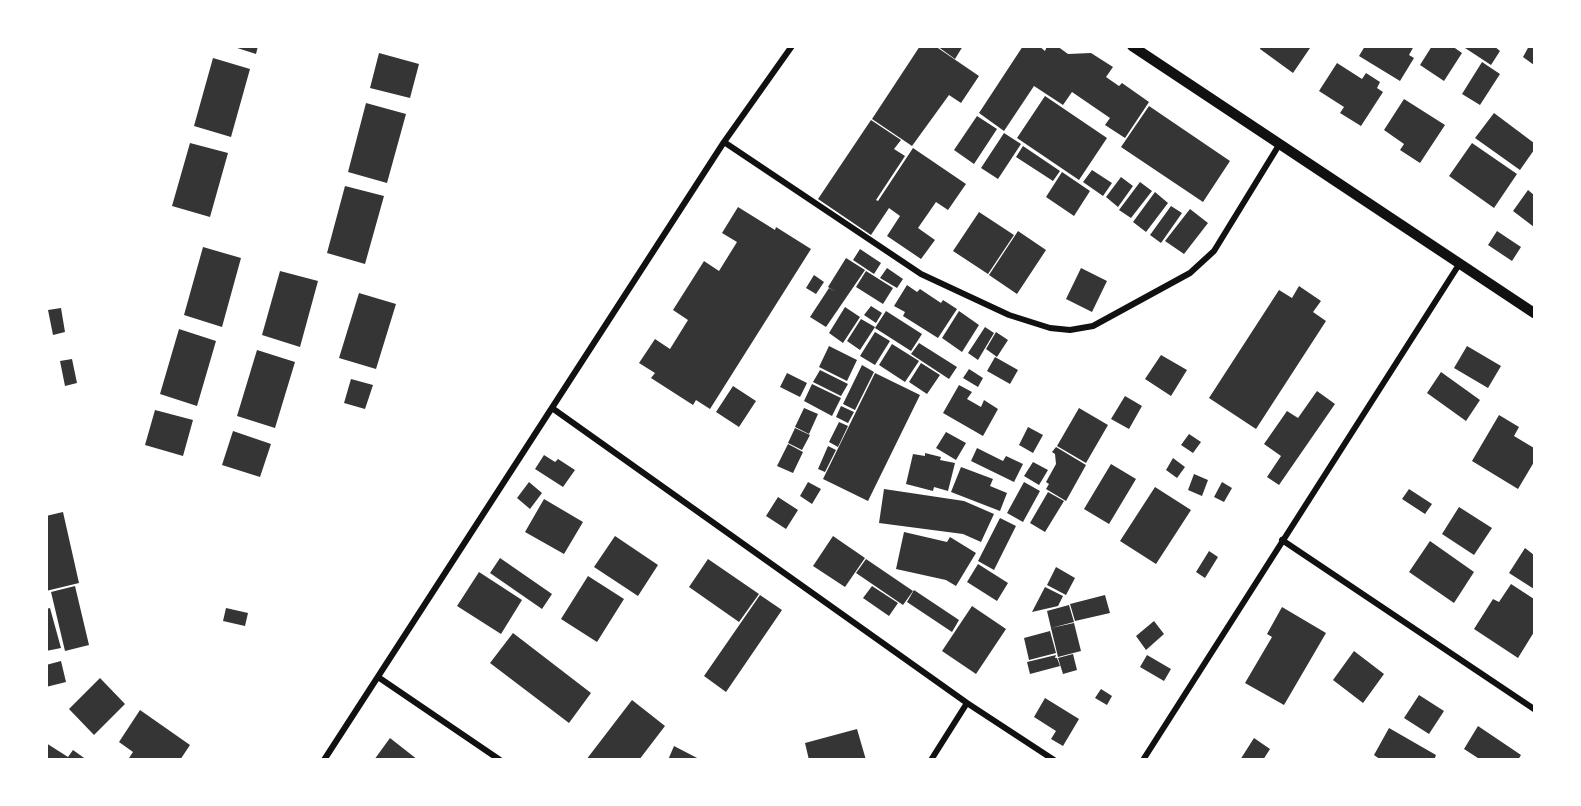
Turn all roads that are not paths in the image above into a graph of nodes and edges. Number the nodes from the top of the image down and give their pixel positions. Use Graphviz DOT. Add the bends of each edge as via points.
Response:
graph roads {
  1 [pos="792,46"];
  2 [pos="1132,46"];
  3 [pos="724,142"];
  4 [pos="1279,145"];
  5 [pos="1460,263"];
  6 [pos="1534,313"];
  7 [pos="552,408"];
  8 [pos="1282,540"];
  9 [pos="378,677"];
  10 [pos="967,703"];
  11 [pos="1534,709"];
  12 [pos="324,759"];
  13 [pos="500,759"];
  14 [pos="931,759"];
  15 [pos="1054,759"];
  16 [pos="1143,759"];
  1 -- 3 [label="street"];
  2 -- 4 [label="street"];
  3 -- 4 [label="street" via="921,274 1009,315 1070,330 1094,326 1190,273 1214,251"];
  3 -- 7 [label="street"];
  4 -- 5 [label="street"];
  5 -- 6 [label="street"];
  5 -- 8 [label="street"];
  7 -- 9 [label="street"];
  7 -- 10 [label="street"];
  8 -- 11 [label="street"];
  8 -- 16 [label="street"];
  9 -- 12 [label="street"];
  9 -- 13 [label="street"];
  10 -- 14 [label="street"];
  10 -- 15 [label="street"];
}
